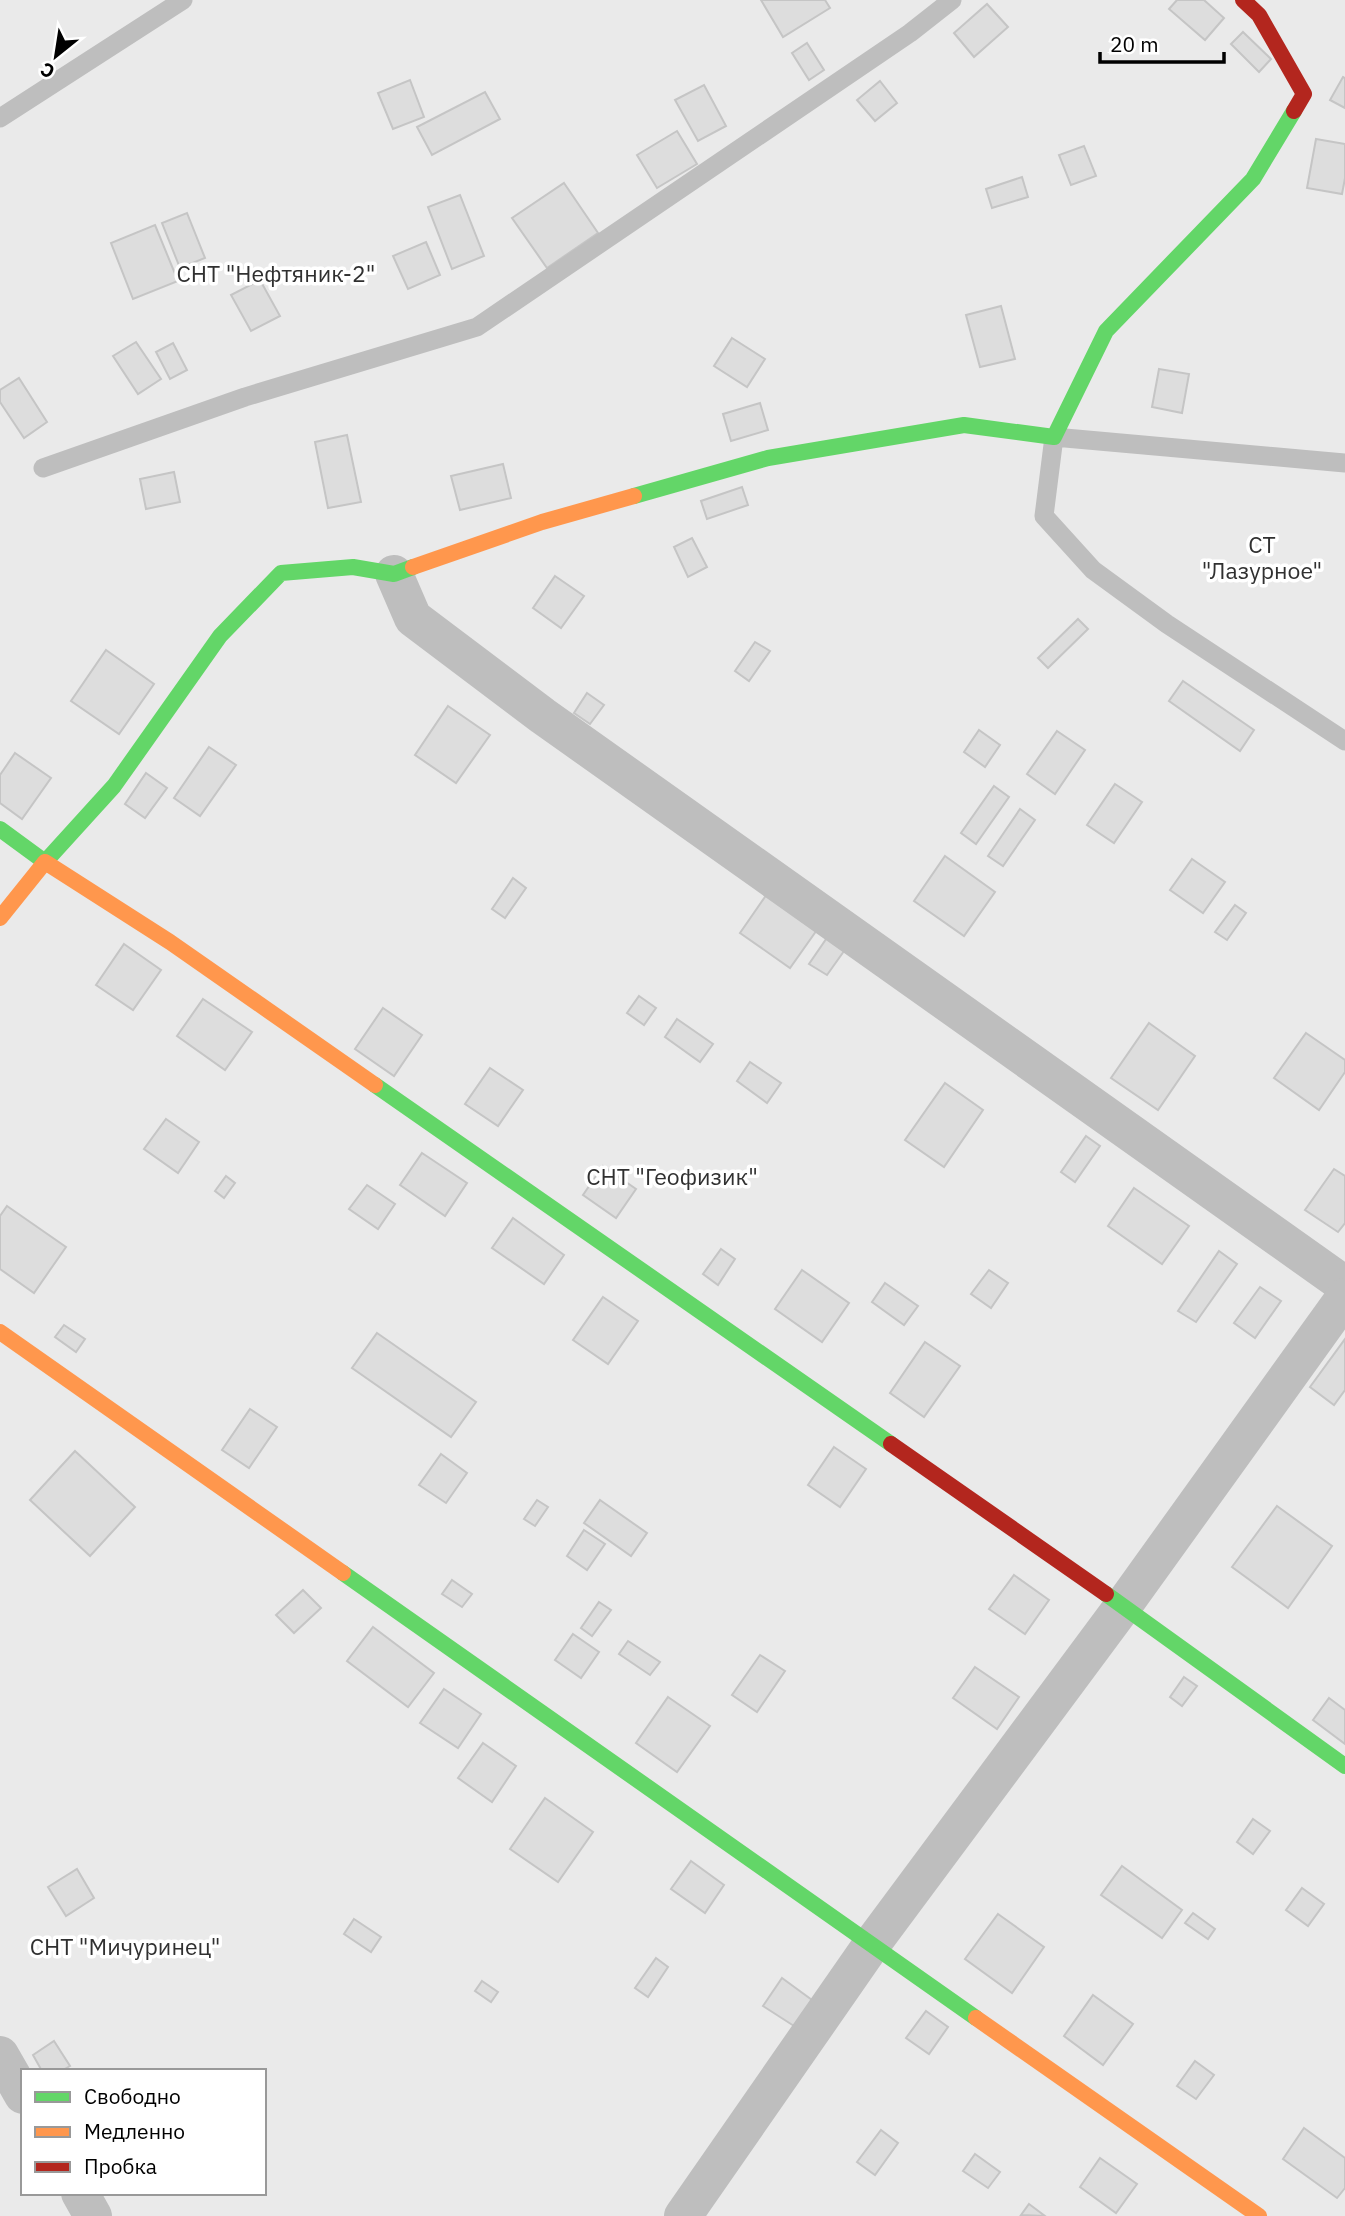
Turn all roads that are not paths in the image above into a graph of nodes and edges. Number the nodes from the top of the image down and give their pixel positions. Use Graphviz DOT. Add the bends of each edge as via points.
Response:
graph roads {
  1 [pos="183,0"];
  2 [pos="952,0"];
  3 [pos="1243,0"];
  4 [pos="0,117"];
  5 [pos="1054,437"];
  6 [pos="1345,463"];
  7 [pos="43,468"];
  8 [pos="394,574"];
  9 [pos="1345,741"];
  10 [pos="0,829"];
  11 [pos="44,862"];
  12 [pos="0,918"];
  13 [pos="1345,1285"];
  14 [pos="1345,1297"];
  15 [pos="0,1332"];
  16 [pos="1123,1606"];
  17 [pos="1345,1766"];
  18 [pos="872,1944"];
  19 [pos="0,2055"];
  20 [pos="21,2092"];
  21 [pos="81,2195"];
  22 [pos="93,2216"];
  23 [pos="683,2216"];
  24 [pos="1259,2216"];
  1 -- 4 [label="lane"];
  2 -- 7 [label="lane" via="477,327 245,397"];
  3 -- 5 [label="street" via="1259,15 1304,93 1253,179 1106,331"];
  5 -- 6 [label="lane"];
  5 -- 8 [label="street" via="964,425 768,458 542,522"];
  5 -- 9 [label="lane" via="1044,516 1093,570"];
  8 -- 11 [label="street" via="353,567 281,573 219,636 114,786"];
  8 -- 13 [label="street" via="413,618 542,716"];
  10 -- 11 [label="street"];
  11 -- 12 [label="street"];
  11 -- 16 [label="street" via="170,942"];
  14 -- 16 [label="street"];
  15 -- 18 [label="street" via="14,1350"];
  16 -- 17 [label="street"];
  16 -- 18 [label="street"];
  18 -- 23 [label="street"];
  18 -- 24 [label="street"];
  19 -- 20 [label="street"];
  21 -- 22 [label="street"];
}
